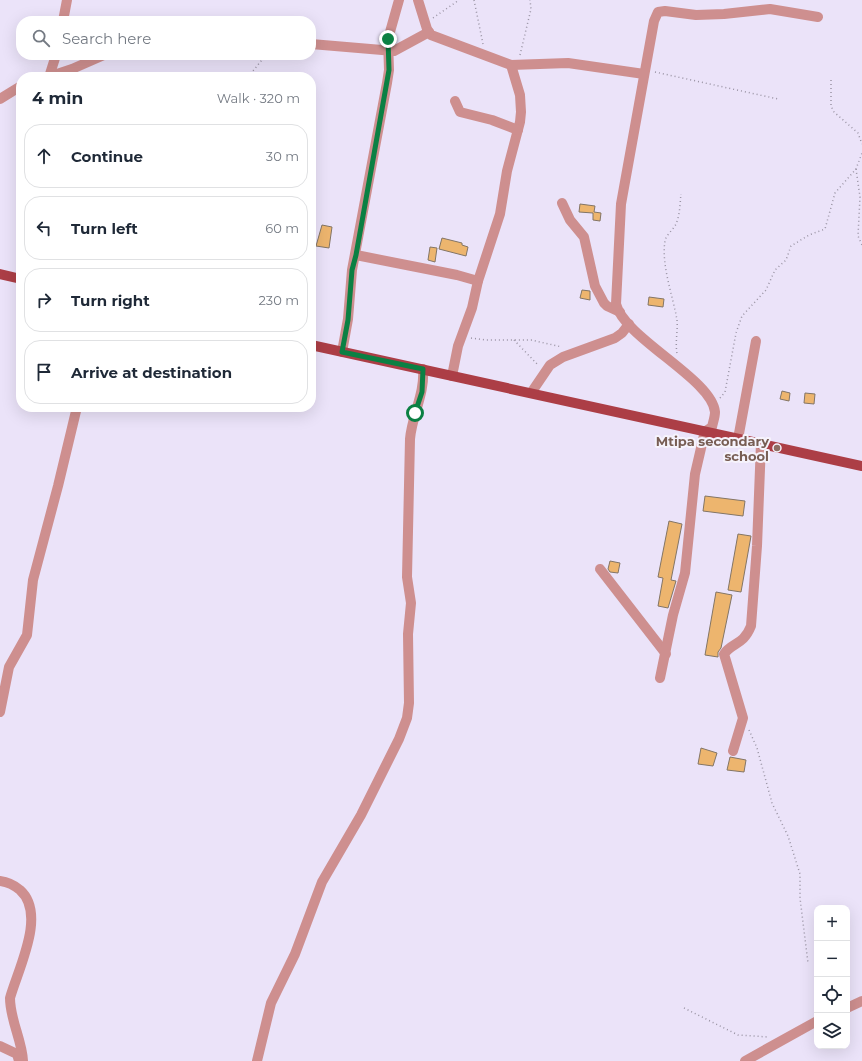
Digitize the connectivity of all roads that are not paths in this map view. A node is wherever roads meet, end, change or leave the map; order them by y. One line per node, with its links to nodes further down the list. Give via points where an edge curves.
1 (67, 0): 4 (street)
2 (399, 0): 8 (street, via 390,31)
3 (418, 0): 6 (street)
4 (64, 16)
5 (818, 18): 14 (street, via 770,9 696,15 661,11 656,14 654,21)
6 (429, 32): 8 (street, via 401,48); 11 (street, via 434,37)
7 (316, 44): 8 (street, via 368,47)
8 (389, 51): 20 (street, via 387,83)
9 (54, 60): 12 (street)
10 (93, 60): 13 (street)
11 (513, 65): 14 (street, via 568,62); 18 (street, via 520,95)
12 (51, 72)
13 (63, 72)
14 (645, 72): 24 (street, via 621,211 616,294 617,308)
15 (16, 89): 16 (street)
16 (0, 99)
17 (455, 101): 18 (street, via 460,112)
18 (518, 130): 23 (street, via 507,171 500,214)
19 (562, 203): 24 (street, via 573,225 584,237 595,286 604,303)
20 (356, 255): 23 (street); 28 (street)
21 (0, 274): 22 (main road)
22 (16, 278)
23 (478, 281): 30 (street)
24 (620, 312): 25 (street)
25 (629, 324): 31 (street, via 615,338 564,357 550,365); 33 (street, via 704,391 715,411 712,427)
26 (756, 341): 34 (street)
27 (316, 346): 28 (main road)
28 (342, 352): 29 (main road)
29 (423, 369): 30 (main road); 49 (street, via 422,392 411,426 410,439 407,577 411,603 407,718 400,740 322,882 295,954 271,1002)
30 (452, 376): 31 (main road)
31 (531, 393): 33 (main road)
32 (76, 412): 40 (street, via 32,580 28,635 8,667)
33 (705, 431): 34 (main road); 38 (street, via 695,474 685,573)
34 (738, 438): 35 (main road)
35 (761, 443): 36 (main road); 41 (street, via 751,626 742,641 724,654 742,716 741,728)
36 (862, 466)
37 (600, 569): 38 (street)
38 (666, 654): 39 (street)
39 (660, 678)
40 (0, 712)
41 (733, 751)
42 (0, 881): 48 (street, via 14,885 24,893 31,908 32,920 28,942 10,998)
43 (862, 1001): 44 (street)
44 (850, 1007)
45 (814, 1023): 50 (street)
46 (0, 1046): 47 (street, via 17,1054)
47 (19, 1061)
48 (23, 1061)
49 (257, 1061)
50 (745, 1061)

